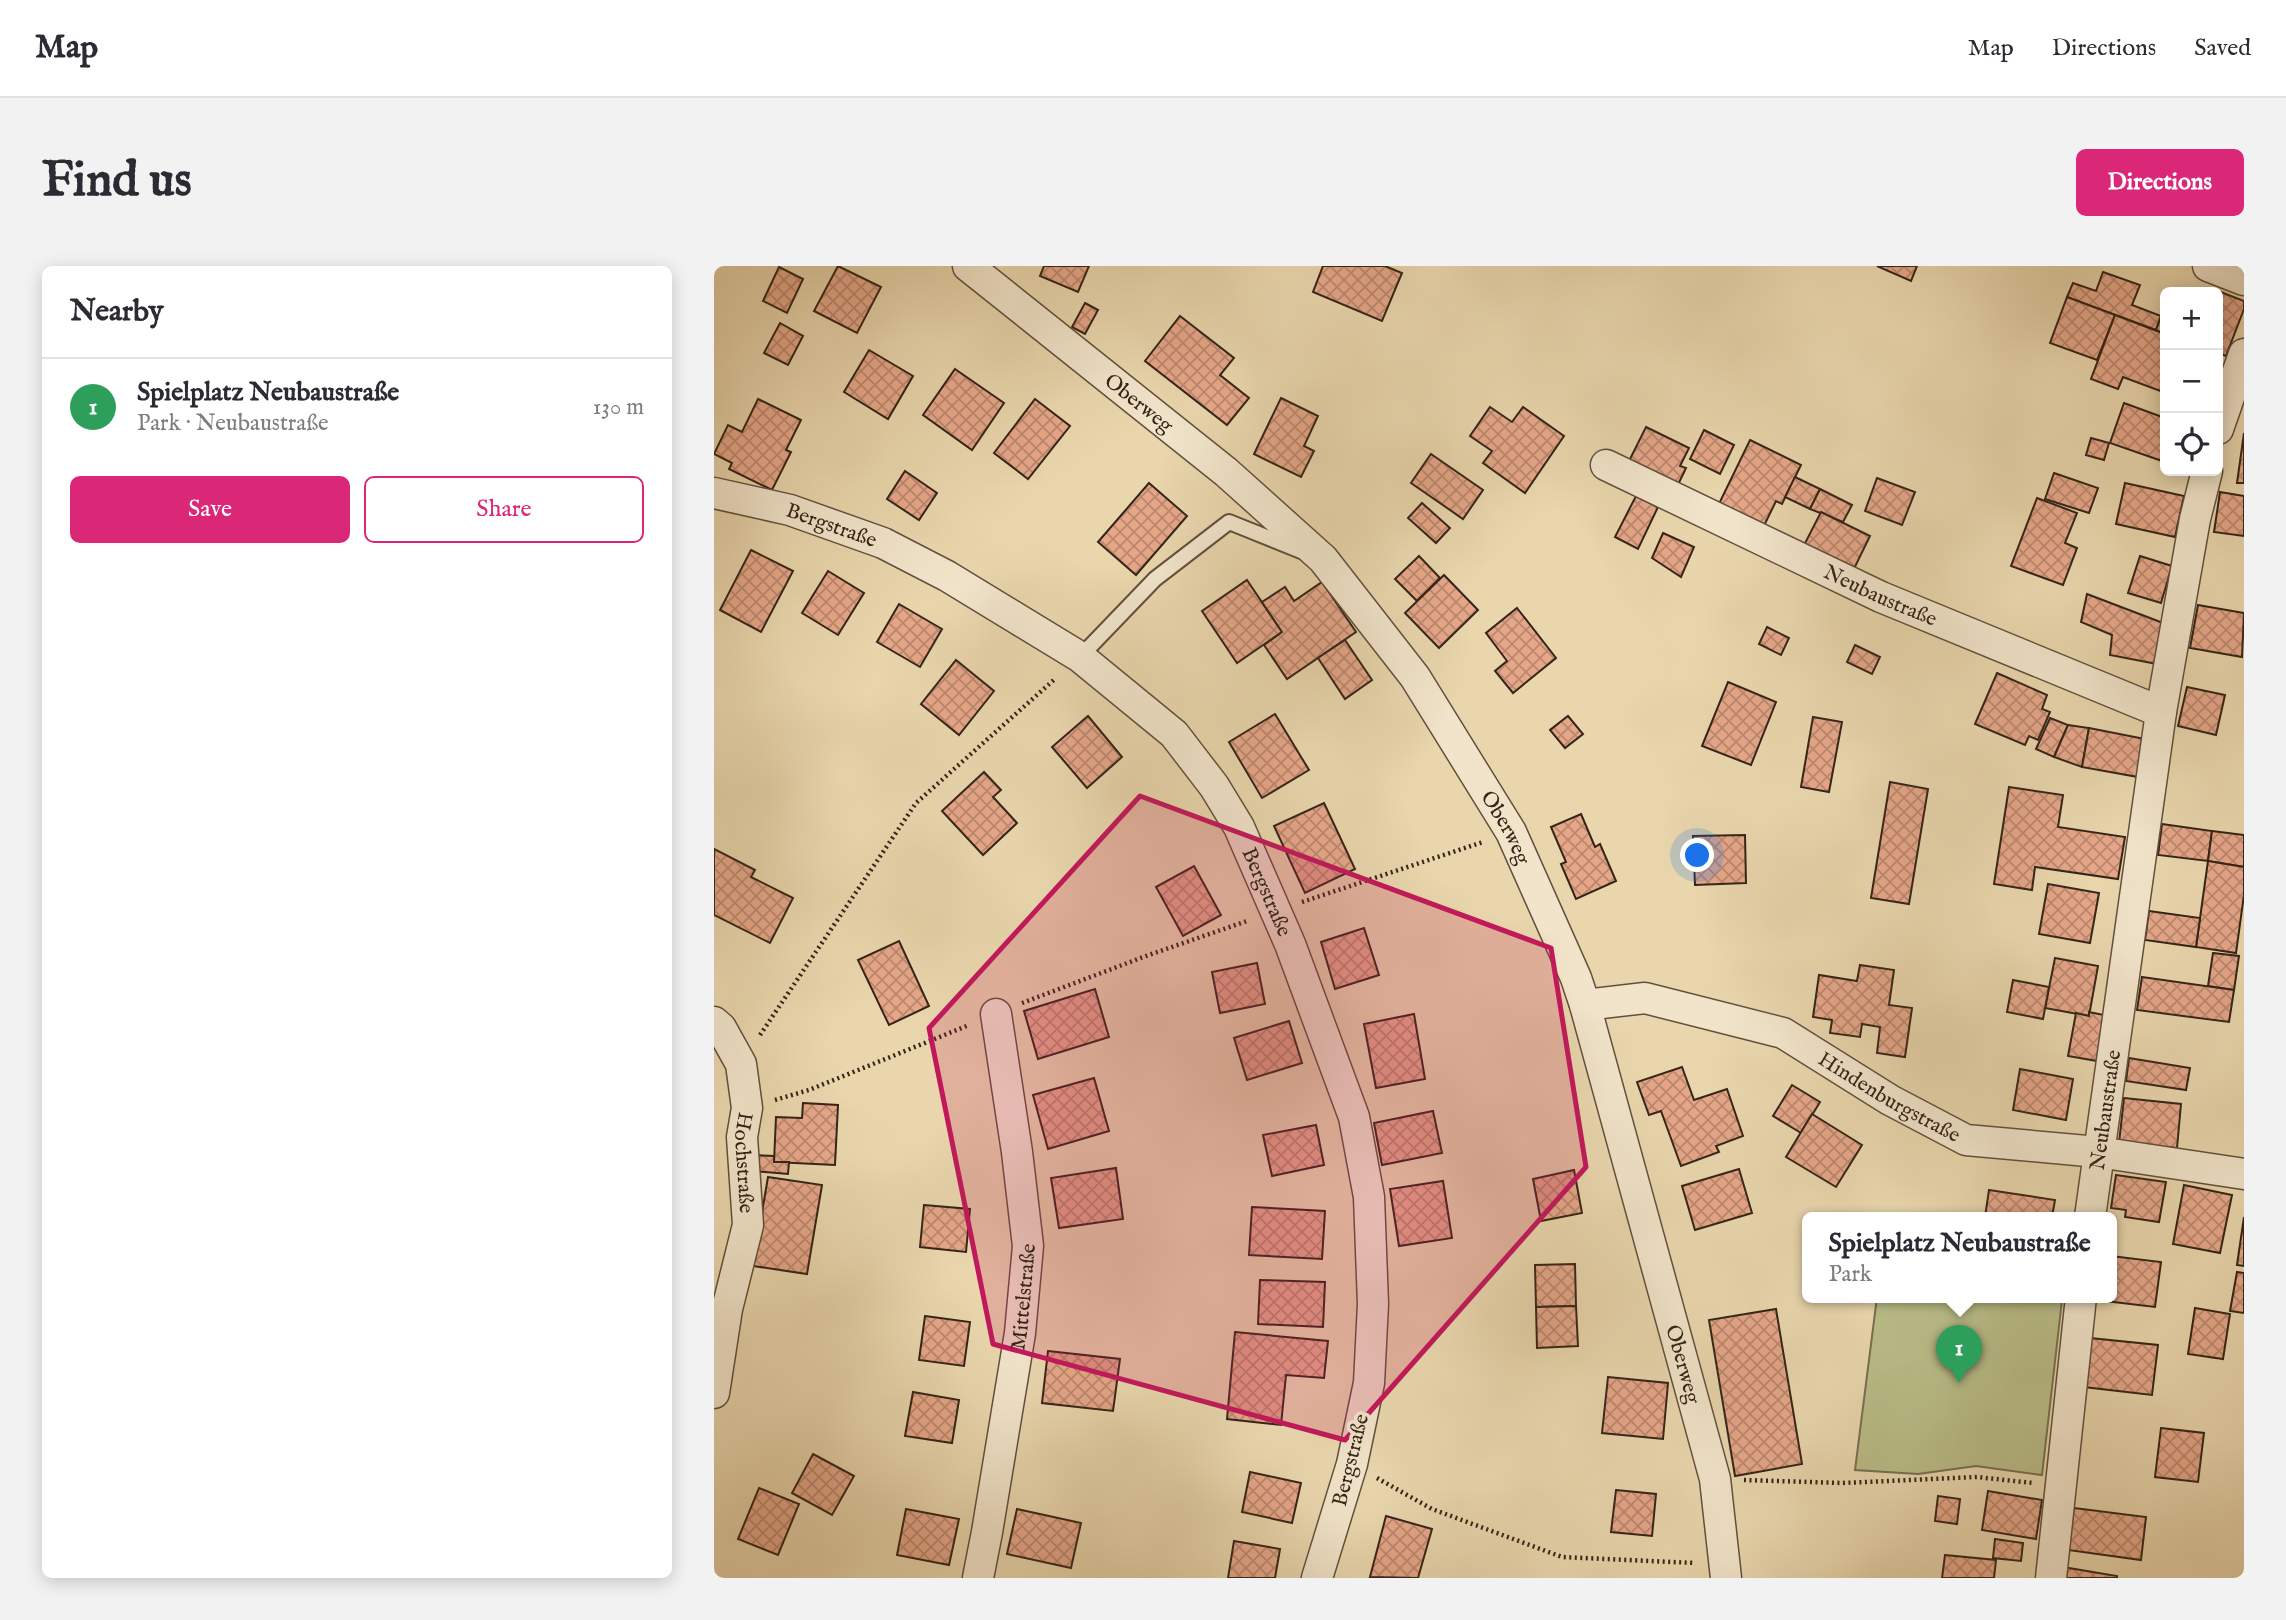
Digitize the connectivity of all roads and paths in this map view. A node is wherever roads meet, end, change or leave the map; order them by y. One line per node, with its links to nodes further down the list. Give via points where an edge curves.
1 (968, 266): 9 (street, Oberweg, via 1215,463)
2 (2208, 266): 3 (street)
3 (2244, 280)
4 (2244, 354): 5 (street)
5 (2223, 415)
6 (1606, 465): 11 (street, Neubaustraße, via 1881,597)
7 (2206, 476): 11 (street, Neubaustraße)
8 (714, 493): 10 (street, Bergstraße, via 790,510 883,543)
9 (1323, 559): 10 (lane, via 1229,522 1154,579); 12 (street, Oberweg, via 1415,677)
10 (1080, 657): 13 (street, Bergstraße, via 1174,734 1238,827); 17 (path, via 916,803)
11 (2161, 712): 19 (street, Neubaustraße)
12 (1511, 832): 13 (path); 14 (street, Oberweg)
13 (1276, 911): 15 (path); 24 (street, Bergstraße, via 1354,1116 1369,1197 1373,1304 1369,1384)
14 (1585, 1006): 19 (street, Hindenburgstraße, via 1645,998 1783,1033 1890,1100 1966,1140); 25 (street, Oberweg)
15 (996, 1014): 18 (path, via 809,1090); 28 (street, Mittelstraße, via 1028,1246 1020,1333)
16 (714, 1021): 17 (street, Hochstraße)
17 (741, 1064): 18 (street, Hochstraße)
18 (747, 1108): 23 (street, Hochstraße, via 742,1137 748,1225 727,1309)
19 (2098, 1152): 20 (street, Hindenburgstraße); 21 (street, Neubaustraße)
20 (2244, 1174)
21 (2091, 1212)
22 (2080, 1303): 26 (street)
23 (714, 1393)
24 (1352, 1464): 27 (path, via 1432,1509 1562,1558); 29 (street, Bergstraße)
25 (1716, 1479): 26 (path, via 1842,1483 1977,1477); 27 (street, Oberweg)
26 (2059, 1486): 30 (street)
27 (1726, 1571)
28 (978, 1578)
29 (1317, 1578)
30 (2050, 1578)

